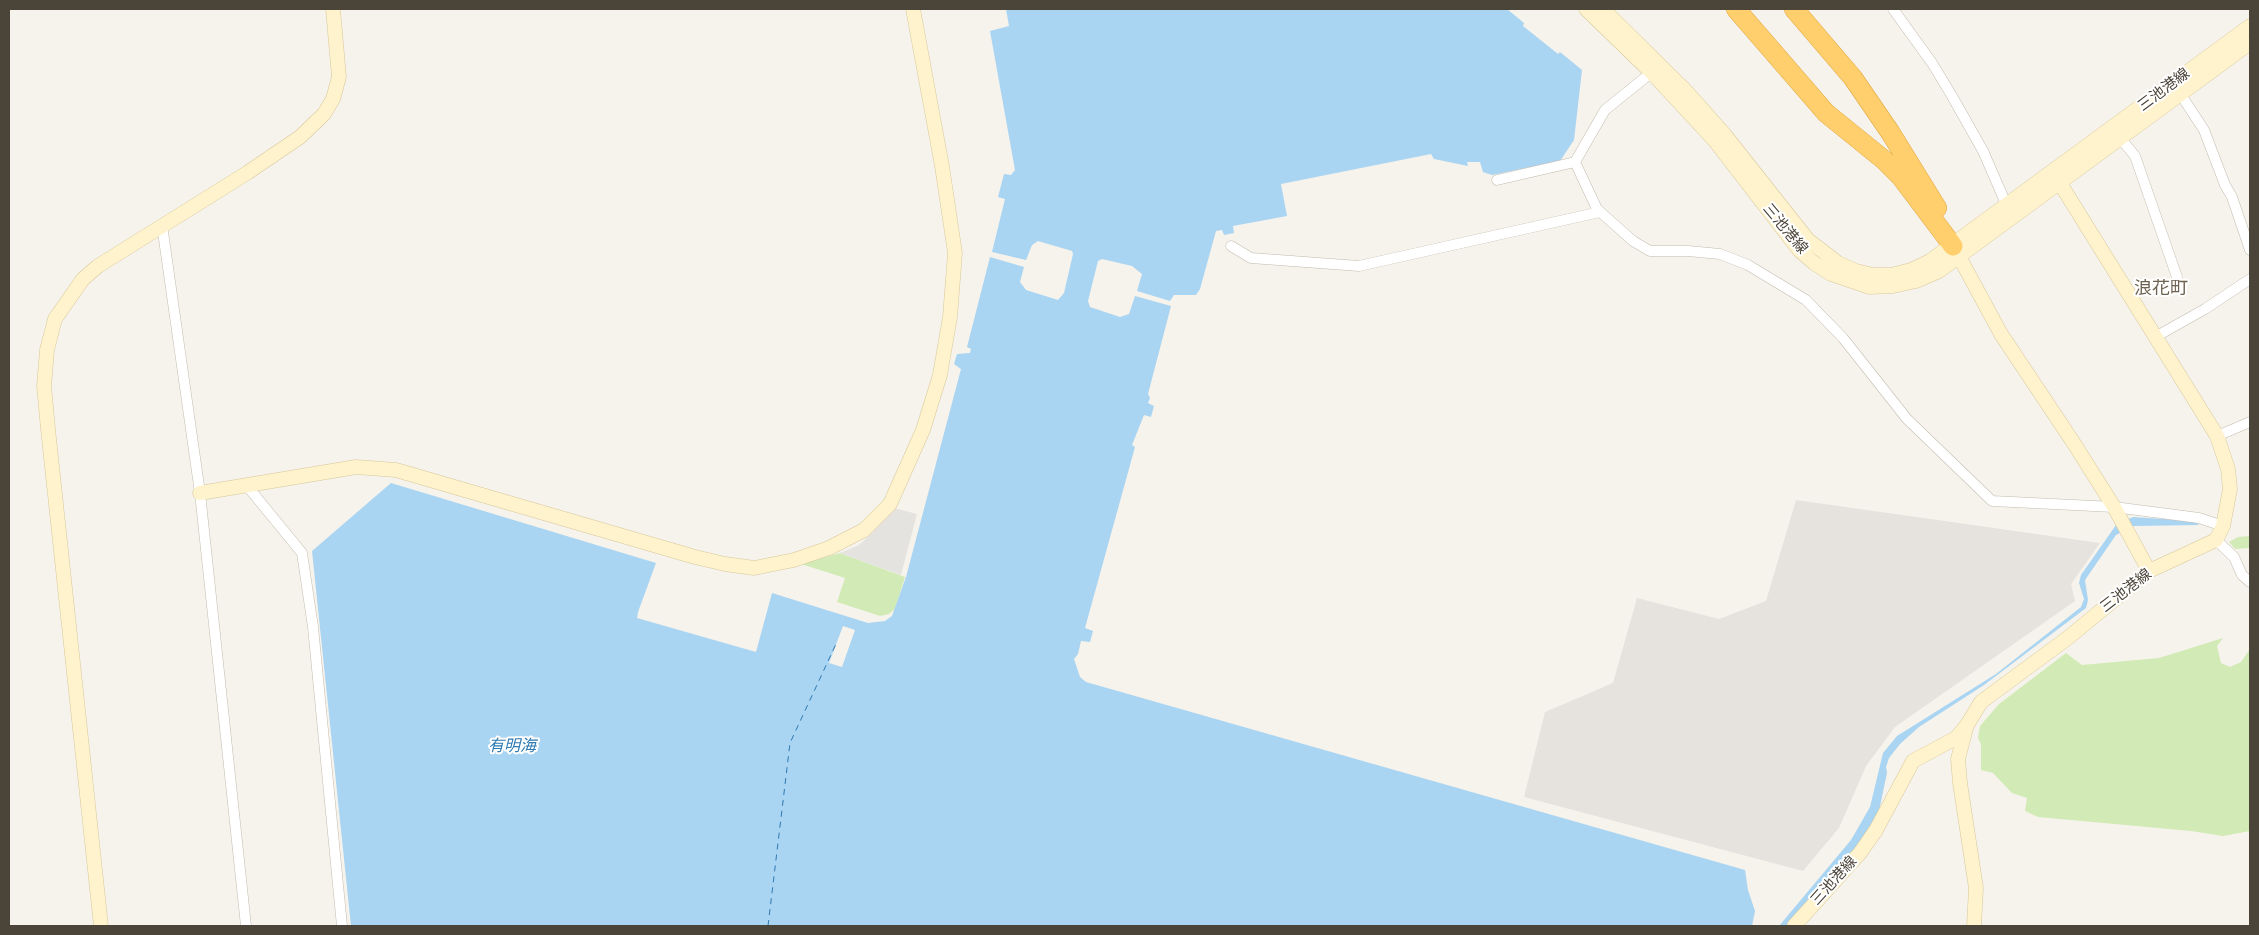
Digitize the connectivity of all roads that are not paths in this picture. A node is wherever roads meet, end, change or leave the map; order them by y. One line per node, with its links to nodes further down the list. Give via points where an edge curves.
1 (333, 9): 18 (street, via 339,77 334,99 324,114 300,137 247,173)
2 (913, 9): 27 (street, via 955,253 950,317 940,375 923,430 890,504 864,530 829,548 794,560 754,568 695,557 396,470 356,467)
3 (1586, 9): 10 (street, 三池港線)
4 (1603, 9): 10 (street, 三池港線)
5 (1736, 9): 21 (highway, via 1826,114 1884,160 1900,177)
6 (1794, 9): 21 (highway, via 1853,78 1890,132 1942,214)
7 (1894, 9): 16 (street, via 1952,96 1983,151)
8 (2250, 26): 14 (street, 三池港線)
9 (2250, 43): 11 (street, 三池港線)
10 (1657, 68): 13 (street, via 1605,110); 21 (street, 三池港線, via 1725,135 1808,240 1838,263 1864,273 1892,275)
11 (2181, 95): 12 (street, 三池港線); 20 (street, via 2204,130)
12 (2121, 139): 14 (street, 三池港線); 22 (street, via 2135,156)
13 (1575, 162): 15 (street); 17 (street)
14 (2057, 177): 16 (street, 三池港線); 21 (street, 三池港線); 24 (street)
15 (1497, 180)
16 (2007, 206): 21 (street, 三池港線)
17 (1600, 212): 19 (street, via 1359,266 1251,258); 29 (street, via 1633,241 1650,251 1720,254 1748,265 1806,300 1843,338 1907,419 1992,501)
18 (162, 224): 28 (street); 35 (street, via 83,279 55,319 46,350 44,386 48,428)
19 (1231, 246)
20 (2250, 250)
21 (1956, 252): 29 (street, via 2001,334)
22 (2177, 277)
23 (2250, 279): 24 (street, via 2206,309)
24 (2157, 336): 26 (street)
25 (2250, 422): 26 (street)
26 (2217, 436): 30 (street, via 2228,469 2230,489)
27 (248, 487): 28 (street); 37 (street, via 302,553 313,628)
28 (200, 494): 36 (street)
29 (2114, 507): 30 (street, via 2199,518); 32 (street)
30 (2224, 526): 31 (street)
31 (2216, 540): 32 (street, 三池港線); 33 (street, via 2234,557 2242,575)
32 (2149, 571): 34 (street, 三池港線, via 2069,637 1981,702)
33 (2250, 582)
34 (1967, 725): 38 (street, 三池港線, via 1956,738 1913,761 1860,853); 39 (street, via 1958,759 1976,888)
35 (101, 926)
36 (246, 926)
37 (342, 926)
38 (1794, 926)
39 (1974, 926)

